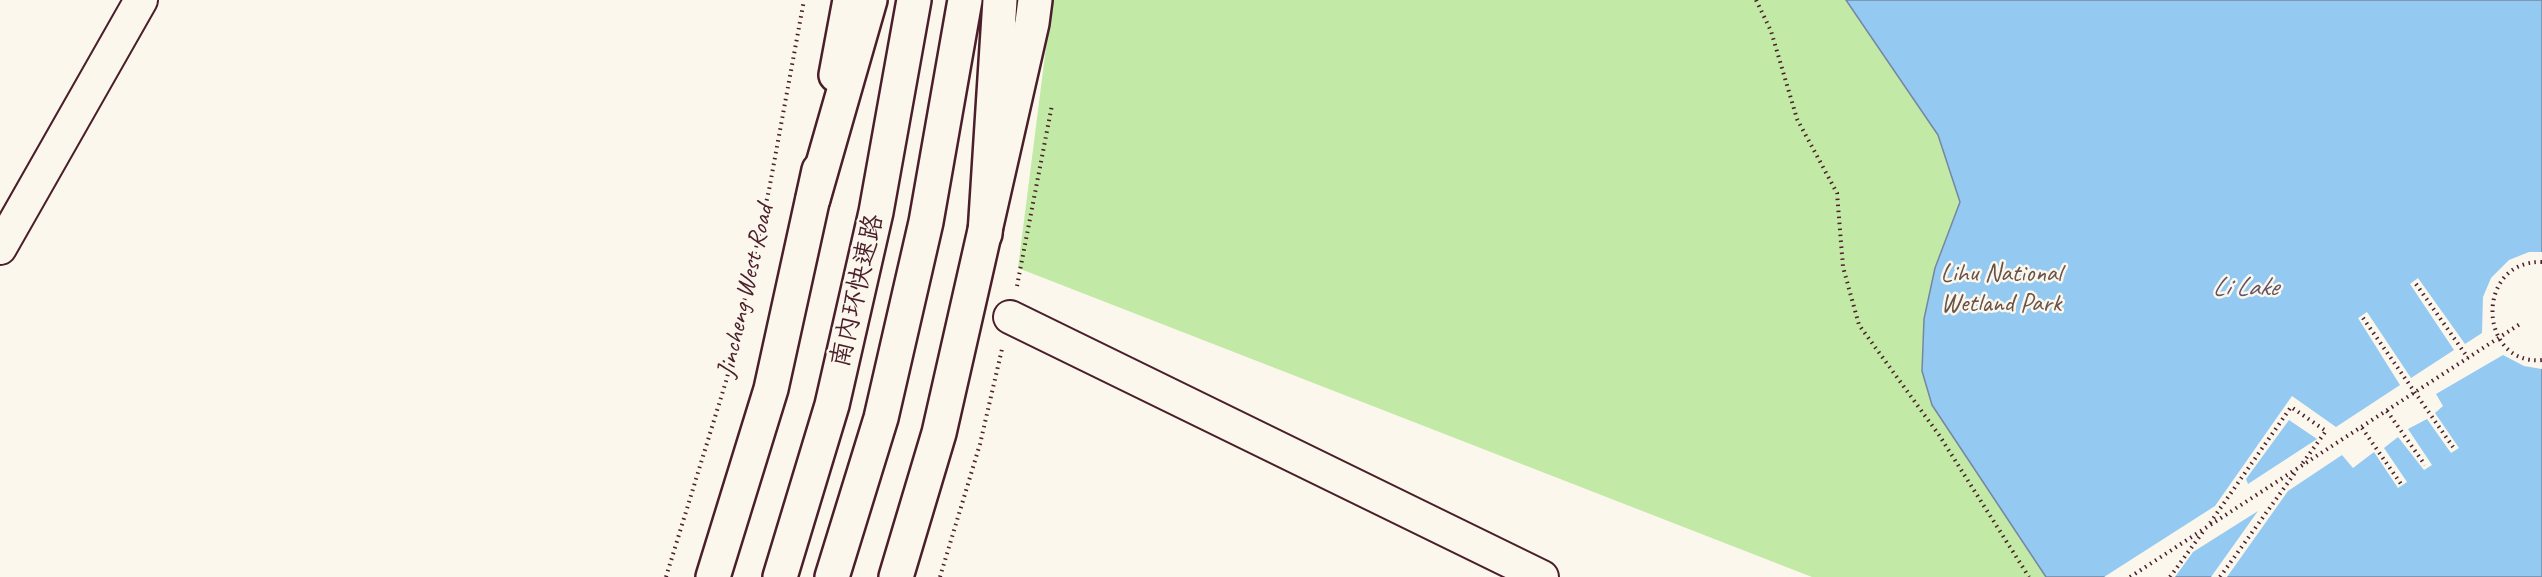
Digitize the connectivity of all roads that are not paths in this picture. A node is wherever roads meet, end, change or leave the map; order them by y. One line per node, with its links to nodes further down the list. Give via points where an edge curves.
1 (141, 0): 10 (street)
2 (850, 0): 8 (main road, Jincheng West Road)
3 (870, 0): 8 (main road)
4 (914, 0): 13 (main road, 南内环快速路, via 876,212 832,405)
5 (965, 0): 14 (main road, 南内环快速路, via 926,222 881,418)
6 (1000, 0): 9 (main road)
7 (1035, 0): 9 (main road)
8 (813, 199): 12 (main road, Jincheng West Road, via 771,389)
9 (985, 234): 15 (main road, via 939,434)
10 (0, 248)
11 (1010, 317): 16 (street)
12 (713, 577)
13 (780, 577)
14 (832, 577)
15 (896, 577)
16 (1542, 577)

